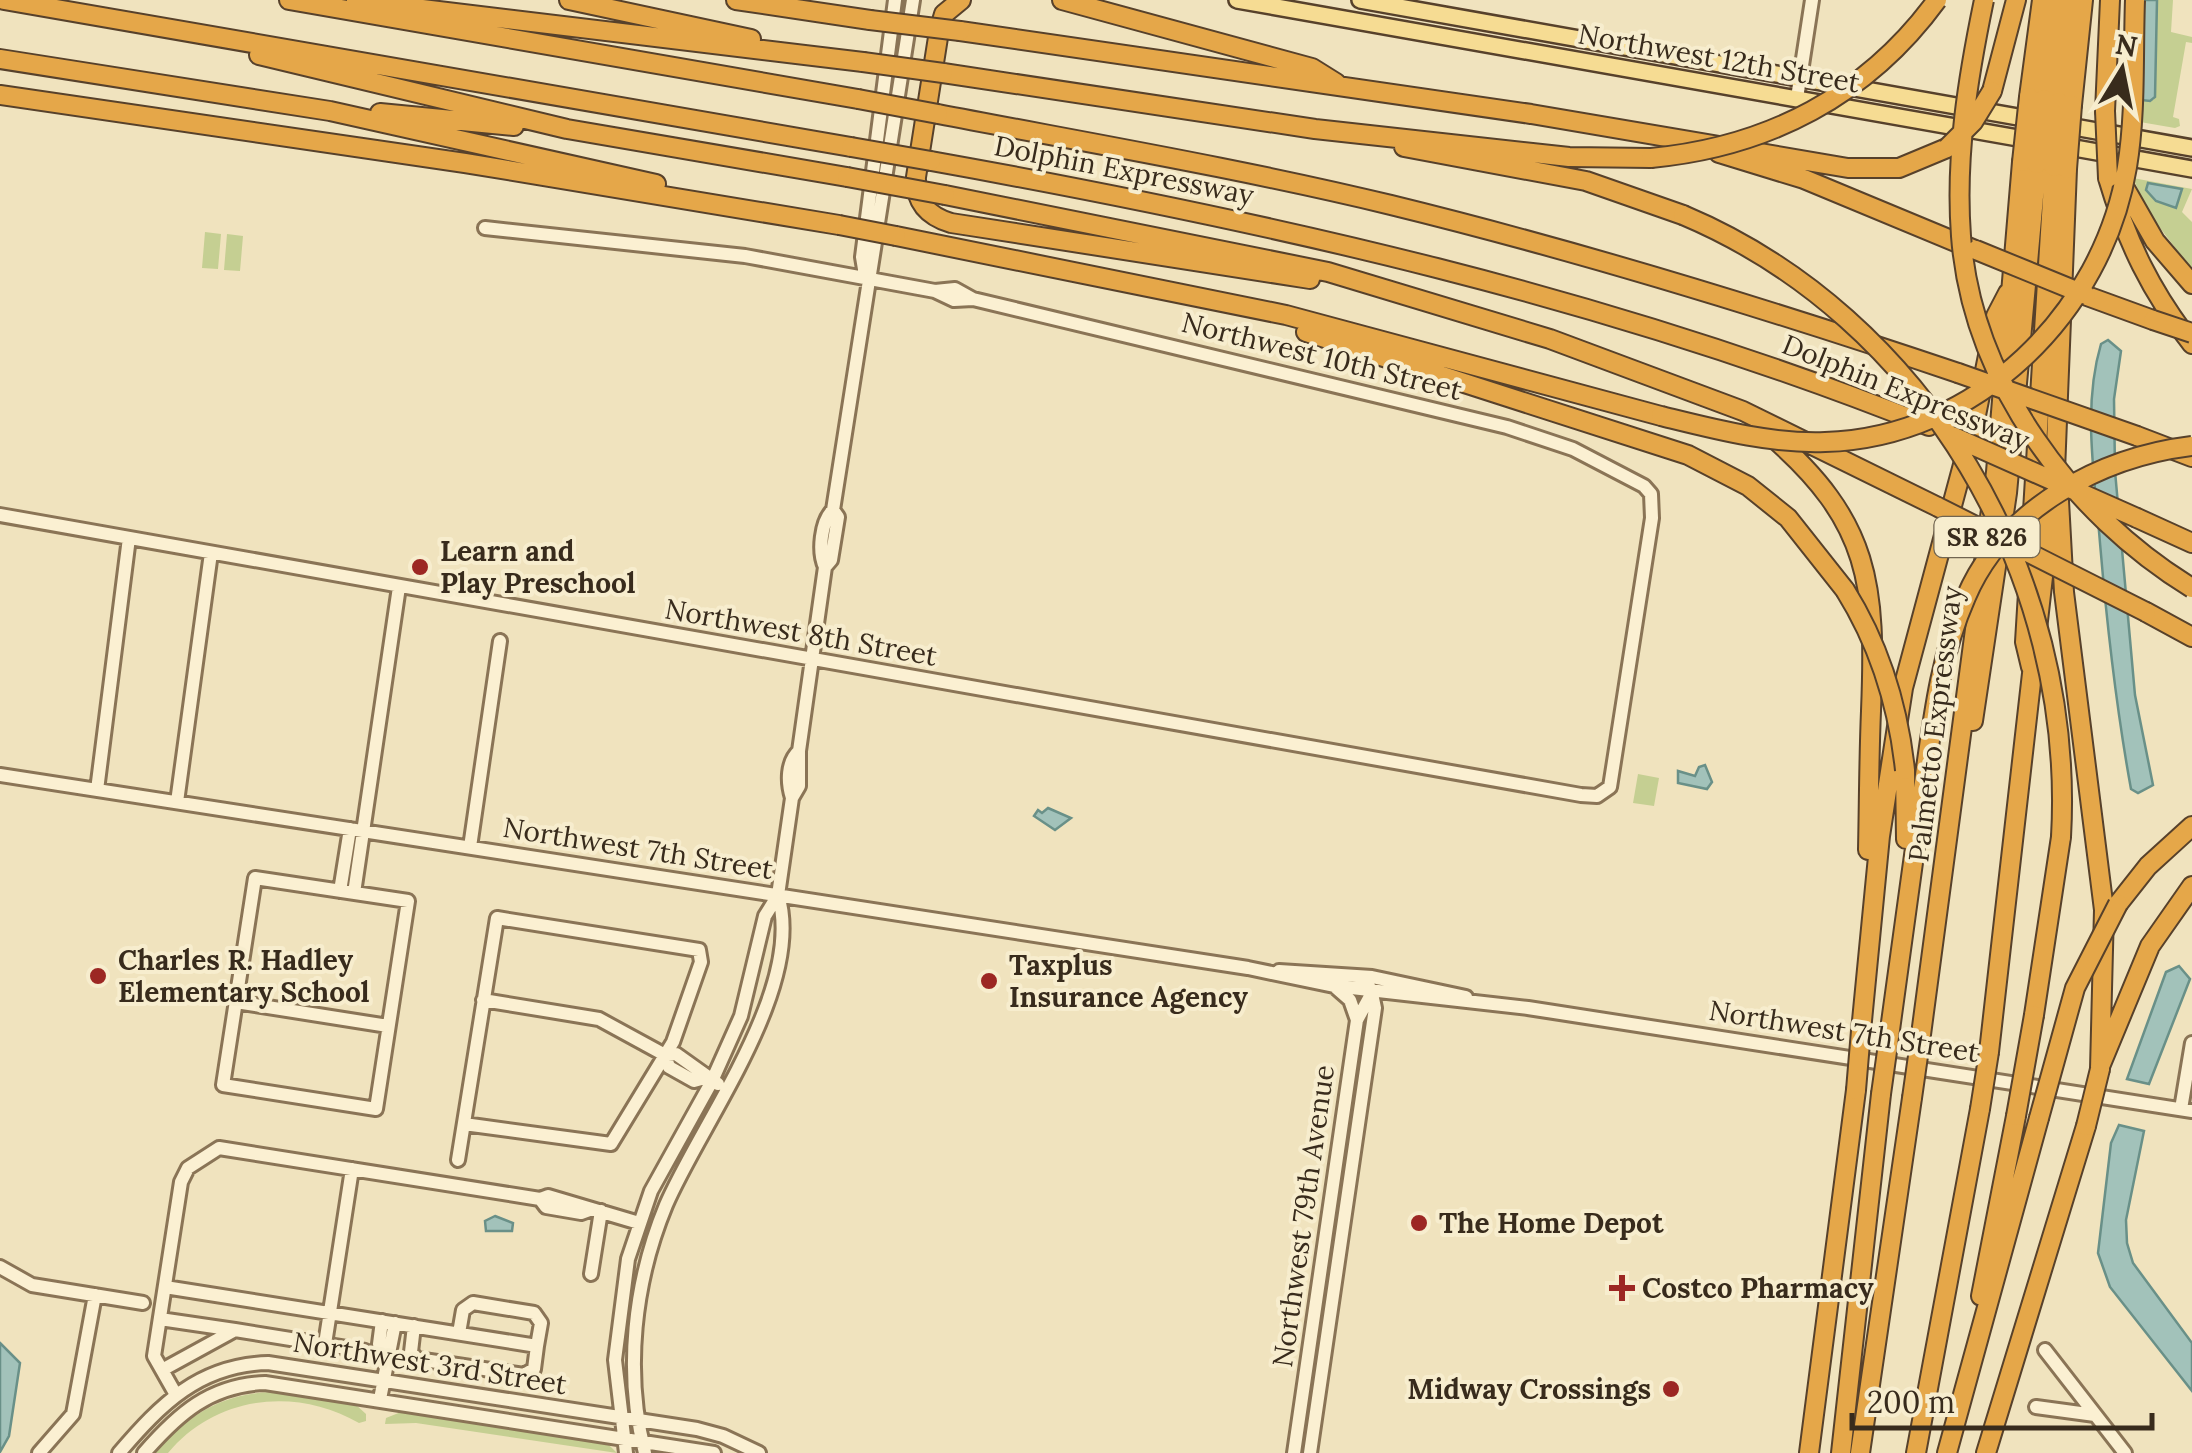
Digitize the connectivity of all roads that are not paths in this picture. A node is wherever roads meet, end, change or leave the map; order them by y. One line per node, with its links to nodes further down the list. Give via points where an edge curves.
1 (4, 0): 24 (highway, Dolphin Expressway)
2 (289, 0): 52 (highway, Dolphin Expressway, bridge, via 938,114 1473,226 1796,318)
3 (351, 0): 25 (highway)
4 (569, 0): 25 (highway)
5 (736, 0): 23 (highway)
6 (811, 0): 23 (highway)
7 (895, 0): 42 (street, via 862,257)
8 (913, 0): 42 (street)
9 (960, 0): 45 (highway, via 944,14 939,31 916,177 918,198 931,214 951,223)
10 (1062, 0): 28 (highway, via 1312,68)
11 (1237, 0): 30 (main road, Northwest 12th Street)
12 (1360, 0): 27 (main road, Northwest 12th Street)
13 (1812, 0): 27 (street)
14 (1937, 0): 34 (highway, bridge, via 1876,69 1812,114 1722,146 1652,158 1570,157)
15 (1984, 0): 59 (highway, bridge, via 1962,123 1961,236 1974,306 2006,388 2066,479 2126,542)
16 (2016, 0): 35 (highway, bridge, via 1992,91 1973,122 1948,148 1909,166 1868,170)
17 (2042, 0): 31 (highway, Palmetto Expressway / SR 826)
18 (2058, 0): 31 (highway)
19 (2070, 0): 31 (highway)
20 (2083, 0): 31 (highway, Palmetto Expressway / SR 826)
21 (2110, 0): 39 (highway, bridge, via 2105,111)
22 (2134, 0): 46 (highway, bridge, via 2130,130 2119,200 2080,290 2014,369 1924,420 1857,438 1783,440 1660,416)
23 (870, 20): 28 (highway, bridge)
24 (172, 30): 33 (highway, via 322,73); 56 (highway, Dolphin Expressway, bridge, via 1225,217 1498,283 1738,356 1947,434)
25 (819, 56): 34 (highway, bridge)
26 (0, 59): 32 (highway)
27 (1800, 78): 30 (street); 36 (main road, Northwest 12th Street)
28 (1341, 86): 35 (highway)
29 (0, 95): 40 (highway)
30 (1796, 98): 38 (main road, Northwest 12th Street)
31 (2051, 101): 37 (highway, Palmetto Expressway / SR 826, bridge); 37 (highway, Palmetto Expressway / SR 826, bridge)
32 (330, 111): 33 (highway); 40 (highway, via 580,164)
33 (567, 129): 45 (highway, bridge, via 1224,248)
34 (1316, 129): 106 (highway, bridge, via 1586,181 1683,215 1768,260 1844,316 1924,397 1962,454 2011,551 2046,656 2060,742 2062,836)
35 (1668, 138): 47 (highway, bridge, via 1804,179)
36 (2192, 148)
37 (2045, 166): 43 (highway, Palmetto Expressway / SR 826); 53 (highway, Palmetto Expressway / SR 826); 63 (highway, via 2026,642); 66 (highway, via 1979,699)
38 (2192, 169)
39 (2113, 176): 44 (highway); 49 (highway, via 2135,258)
40 (729, 204): 46 (highway, bridge)
41 (485, 228): 42 (street, Northwest 10th Street, via 746,256)
42 (866, 277): 62 (street, via 833,510 838,517); 67 (street, Northwest 10th Street, via 955,290 1507,427 1588,456 1649,490 1652,518 1614,777)
43 (2014, 284): 66 (highway, Palmetto Expressway / SR 826); 77 (highway, via 1996,316 1976,420 1902,688)
44 (2192, 284)
45 (1369, 287): 50 (highway, via 1550,340)
46 (1211, 300): 87 (highway, bridge, via 1688,455 1748,486 1788,518 1845,590 1890,685 1905,770 1907,833)
47 (2154, 322): 48 (highway, bridge); 49 (highway, bridge)
48 (2192, 333)
49 (2192, 343)
50 (1742, 412): 60 (highway, bridge); 77 (highway, via 1828,494 1868,582 1874,631)
51 (2192, 446): 87 (highway, bridge, via 2152,452 2081,479 2021,522 1966,594 1926,768)
52 (2192, 457)
53 (2056, 471): 63 (highway, Palmetto Expressway / SR 826); 90 (highway, via 2064,592 2104,910)
54 (0, 515): 55 (street, Northwest 8th Street)
55 (129, 538): 57 (street, Northwest 8th Street); 65 (street)
56 (2192, 543)
57 (211, 553): 58 (street, Northwest 8th Street); 68 (street)
58 (399, 587): 62 (street, Northwest 8th Street); 70 (street)
59 (2192, 588)
60 (2192, 637)
61 (500, 640): 71 (street)
62 (812, 659): 67 (street, Northwest 8th Street); 74 (street, via 803,760)
63 (2034, 682): 140 (highway, Palmetto Expressway / SR 826, bridge, via 1980,1109)
64 (0, 775): 65 (street, Northwest 7th Street)
65 (96, 790): 68 (street, Northwest 7th Street)
66 (1956, 790): 139 (highway, Palmetto Expressway / SR 826, bridge)
67 (1594, 796)
68 (177, 802): 70 (street, Northwest 7th Street)
69 (2192, 826): 106 (highway, bridge, via 2118,904 2074,988)
70 (357, 830): 71 (street, Northwest 7th Street); 73 (street)
71 (470, 847): 74 (street, Northwest 7th Street)
72 (2192, 886): 76 (highway)
73 (347, 892): 83 (street, via 255,878); 86 (street, via 408,901)
74 (778, 895): 78 (street, Northwest 7th Street); 91 (street, via 766,916 747,998); 92 (street, via 784,919 777,960)
75 (2192, 897): 76 (highway)
76 (2167, 917): 90 (highway)
77 (1867, 956): 137 (highway, bridge)
78 (1268, 971): 80 (street, Northwest 7th Street, via 1315,983); 80 (street, Northwest 7th Street, via 1304,969)
79 (1356, 978): 80 (street, Northwest 7th Street); 81 (street); 84 (street, Northwest 7th Street)
80 (1335, 980): 81 (street, Northwest 7th Street); 85 (street)
81 (1373, 992): 84 (street, Northwest 7th Street); 85 (street, Northwest 79th Avenue); 120 (street, Northwest 79th Avenue)
82 (483, 1000): 89 (street, via 600,1019); 89 (street, via 497,918 700,950); 94 (street)
83 (236, 1002): 86 (street); 86 (street, via 223,1085 376,1109)
84 (1488, 1003): 93 (street, Northwest 7th Street)
85 (1358, 1020): 118 (street, Northwest 79th Avenue)
86 (388, 1026)
87 (1890, 1036): 138 (highway, bridge)
88 (2192, 1043): 93 (street)
89 (665, 1055): 91 (street, via 701,1068); 94 (street, via 606,1146)
90 (2101, 1067): 142 (highway, bridge)
91 (709, 1080): 92 (street); 98 (street)
92 (730, 1090): 124 (street, via 673,1190 648,1258 636,1330)
93 (2187, 1110)
94 (464, 1124): 95 (street)
95 (458, 1160)
96 (352, 1169): 97 (street, via 548,1196); 101 (street, via 214,1150 183,1176); 104 (street)
97 (596, 1210): 98 (street); 100 (street)
98 (639, 1223): 123 (street, via 616,1332)
99 (0, 1267): 102 (street, via 32,1285)
100 (591, 1274)
101 (165, 1287): 104 (street); 105 (street)
102 (96, 1296): 103 (street); 128 (street, via 73,1414)
103 (143, 1303)
104 (330, 1312): 107 (street); 111 (street)
105 (160, 1319): 109 (street); 115 (street, via 154,1360)
106 (1980, 1321): 141 (highway)
107 (388, 1322): 108 (street); 116 (street)
108 (414, 1326): 110 (street); 112 (street, via 413,1357 434,1362 524,1375 534,1369)
109 (234, 1330): 111 (street); 115 (street)
110 (460, 1333): 112 (street); 112 (street, via 469,1304 504,1308 538,1315)
111 (325, 1344): 114 (street)
112 (537, 1346)
113 (2046, 1350): 122 (street)
114 (365, 1351)
115 (162, 1370): 117 (street)
116 (382, 1380): 117 (street, Northwest 3rd Street, via 262,1364 210,1374); 119 (street); 123 (street, Northwest 3rd Street)
117 (175, 1394): 129 (street, Northwest 3rd Street)
118 (1302, 1398): 120 (street); 135 (street, Northwest 79th Avenue)
119 (380, 1399): 125 (street, Northwest 3rd Street); 130 (street, Northwest 3rd Street, via 268,1383 231,1387 178,1416)
120 (1318, 1403): 136 (street, Northwest 79th Avenue)
121 (2036, 1407): 122 (street)
122 (2095, 1415): 143 (street)
123 (619, 1417): 124 (street, Northwest 3rd Street); 125 (street)
124 (638, 1420): 126 (street); 134 (street, Northwest 3rd Street, via 715,1433)
125 (622, 1437): 126 (street, Northwest 3rd Street); 131 (street)
126 (644, 1446): 127 (street, Northwest 3rd Street)
127 (681, 1446): 132 (street); 133 (street, Northwest 3rd Street)
128 (39, 1453)
129 (119, 1453)
130 (144, 1453)
131 (626, 1453)
132 (663, 1453)
133 (714, 1453)
134 (758, 1453)
135 (1294, 1453)
136 (1310, 1453)
137 (1809, 1453)
138 (1841, 1453)
139 (1860, 1453)
140 (1916, 1453)
141 (1947, 1453)
142 (1986, 1453)
143 (2125, 1453)

